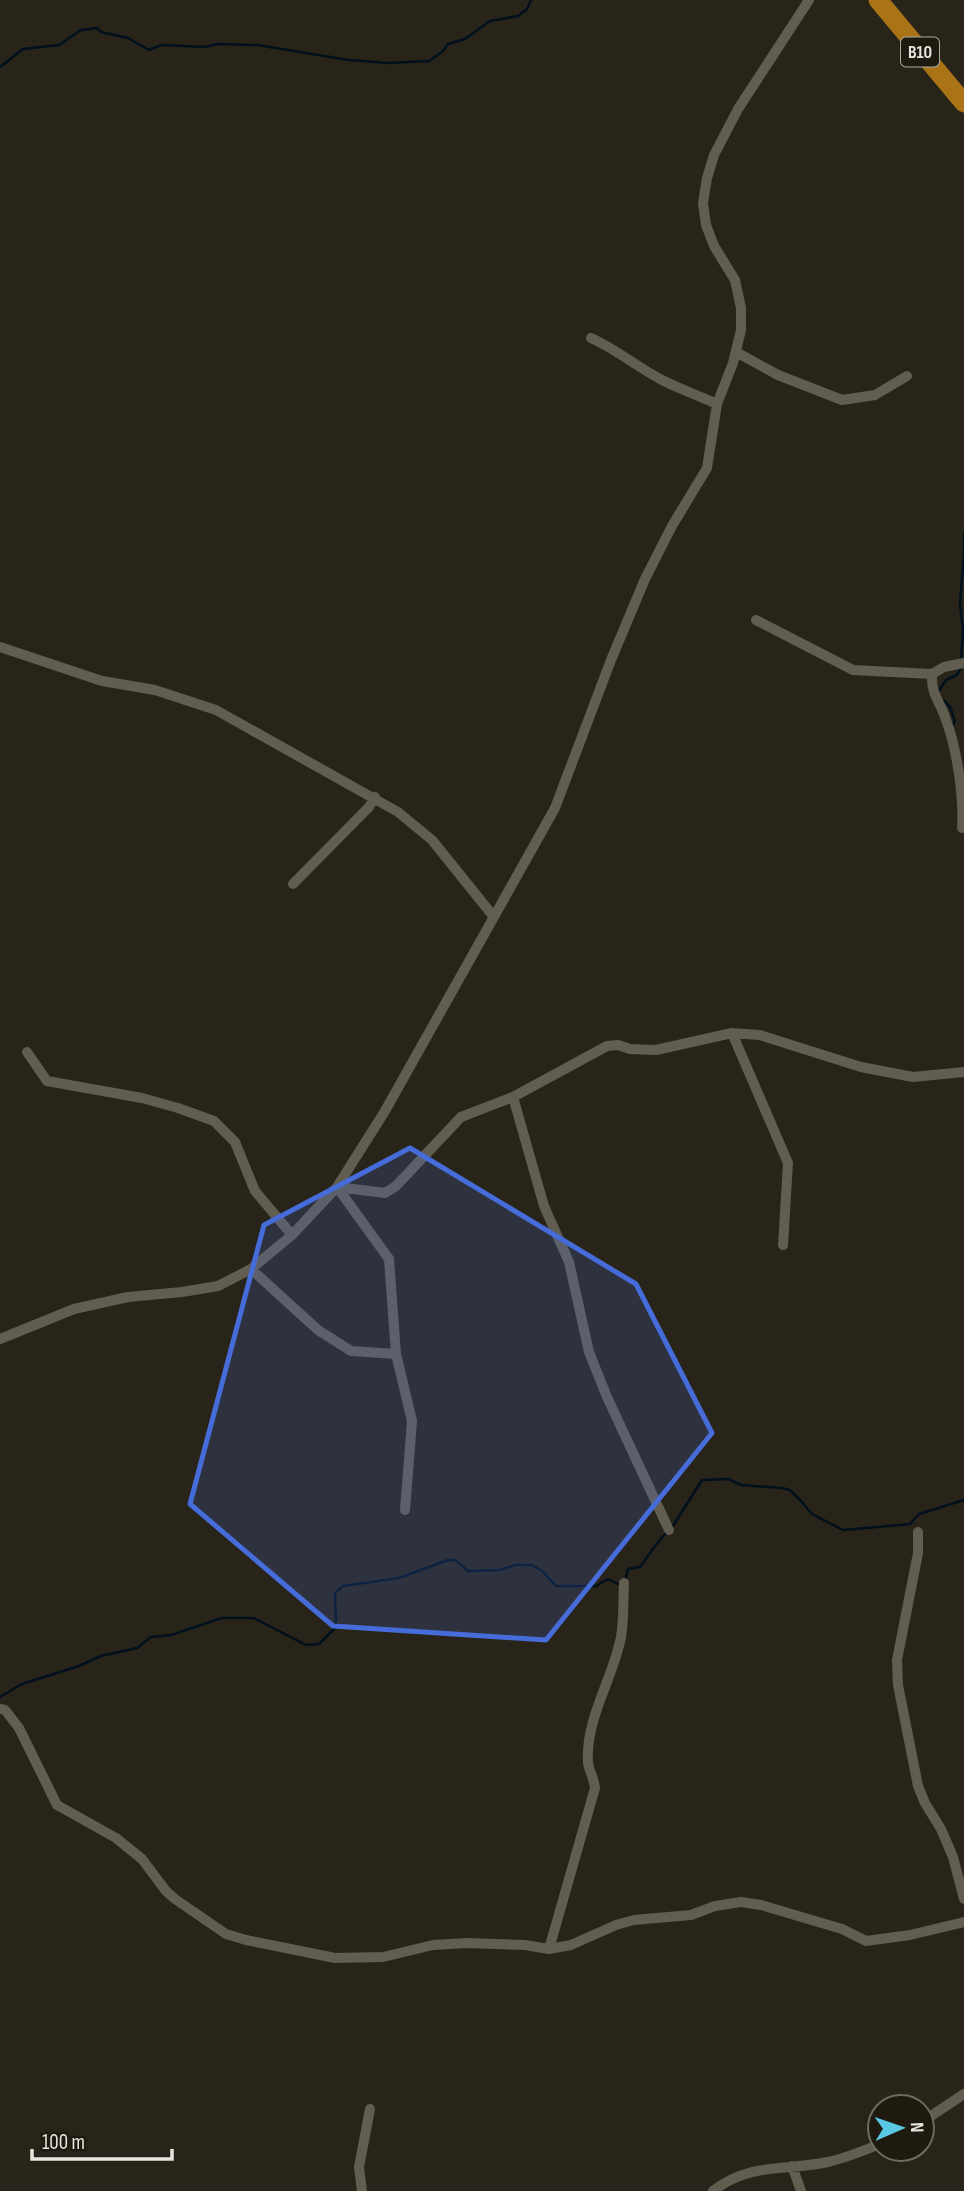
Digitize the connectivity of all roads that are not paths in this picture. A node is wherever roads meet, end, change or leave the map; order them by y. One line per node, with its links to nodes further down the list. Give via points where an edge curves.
1 (809, 0): 5 (street, via 738,108 707,178 705,225 735,280 741,308)
2 (877, 0): 3 (highway, B10)
3 (964, 103)
4 (591, 338): 7 (street, via 663,380)
5 (736, 352): 6 (street, via 778,375 842,400 874,395); 7 (street)
6 (907, 376)
7 (718, 404): 15 (street, via 707,468 645,579 555,808)
8 (756, 620): 11 (street, via 853,670)
9 (0, 647): 12 (street, via 102,681 155,690 216,709)
10 (964, 663): 11 (street)
11 (932, 674): 13 (street, via 931,689 954,750 964,806)
12 (375, 797): 14 (street); 15 (street, via 432,840)
13 (962, 828)
14 (293, 884)
15 (494, 917): 20 (street)
16 (732, 1033): 18 (street, via 760,1035 861,1067 913,1077); 19 (street, via 656,1050 607,1046); 22 (street, via 788,1163)
17 (27, 1052): 21 (street, via 47,1080 142,1098 214,1121 235,1142 255,1191)
18 (964, 1072)
19 (513, 1097): 20 (street, via 461,1117 385,1193); 27 (street, via 544,1206 569,1262 589,1352)
20 (337, 1187): 21 (street); 25 (street, via 389,1259)
21 (292, 1235): 23 (street)
22 (783, 1245)
23 (251, 1269): 24 (street, via 218,1286 74,1309); 25 (street, via 318,1330 351,1351)
24 (0, 1339)
25 (396, 1354): 26 (street, via 412,1421)
26 (405, 1510)
27 (669, 1530)
28 (918, 1532): 31 (street, via 897,1660 898,1685 919,1786 953,1857)
29 (624, 1583): 33 (street, via 621,1637 589,1736 588,1761 595,1788)
30 (0, 1709): 33 (street, via 19,1728 57,1805 116,1838 142,1859 166,1891 226,1934 335,1958 383,1957 433,1945 467,1943)
31 (964, 1899)
32 (964, 1922): 33 (street, via 866,1941 842,1929 741,1902 691,1915 634,1920)
33 (549, 1949)
34 (964, 2094): 36 (street)
35 (370, 2109): 39 (street, via 359,2167)
36 (936, 2113)
37 (866, 2149): 38 (street, via 826,2162)
38 (792, 2166): 40 (street, via 740,2174); 41 (street)
39 (362, 2191)
40 (713, 2191)
41 (801, 2191)

